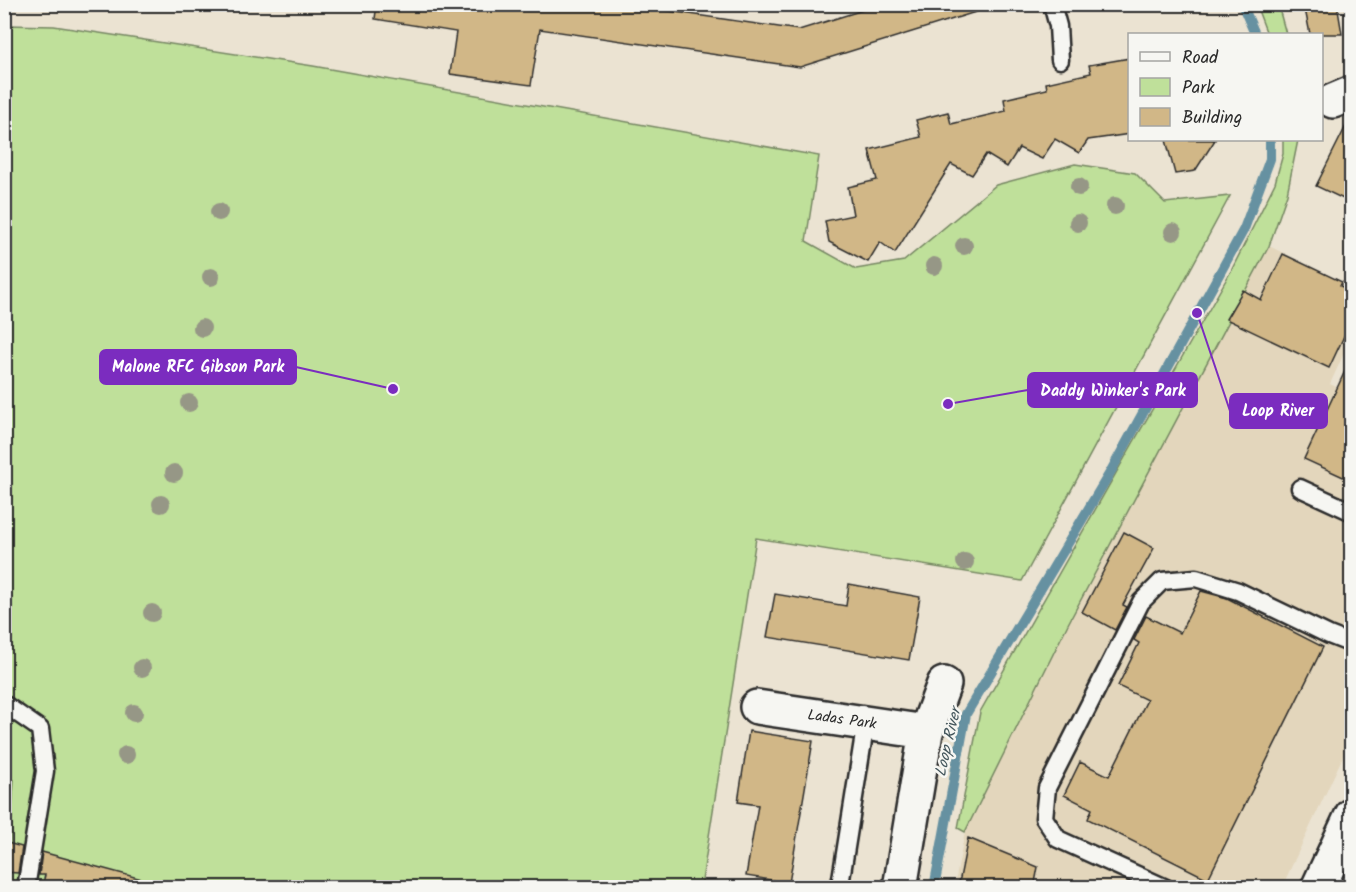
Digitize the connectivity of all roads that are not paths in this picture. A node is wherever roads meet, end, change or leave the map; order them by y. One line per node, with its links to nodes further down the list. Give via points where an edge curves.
1 (1052, 4): 2 (lane)
2 (1060, 60)
3 (1300, 488): 4 (lane)
4 (1352, 512)
5 (1352, 644): 15 (lane, via 1238,591 1196,578 1162,581 1141,602 1047,789 1044,818 1058,839)
6 (944, 684): 10 (street)
7 (4, 704): 13 (lane, via 40,729 45,771)
8 (757, 707): 9 (street, Ladas Park)
9 (866, 722): 10 (street, Ladas Park); 12 (lane)
10 (926, 732): 14 (street)
11 (1352, 815): 16 (street)
12 (840, 885)
13 (26, 888)
14 (900, 888)
15 (1166, 888)
16 (1318, 888)

